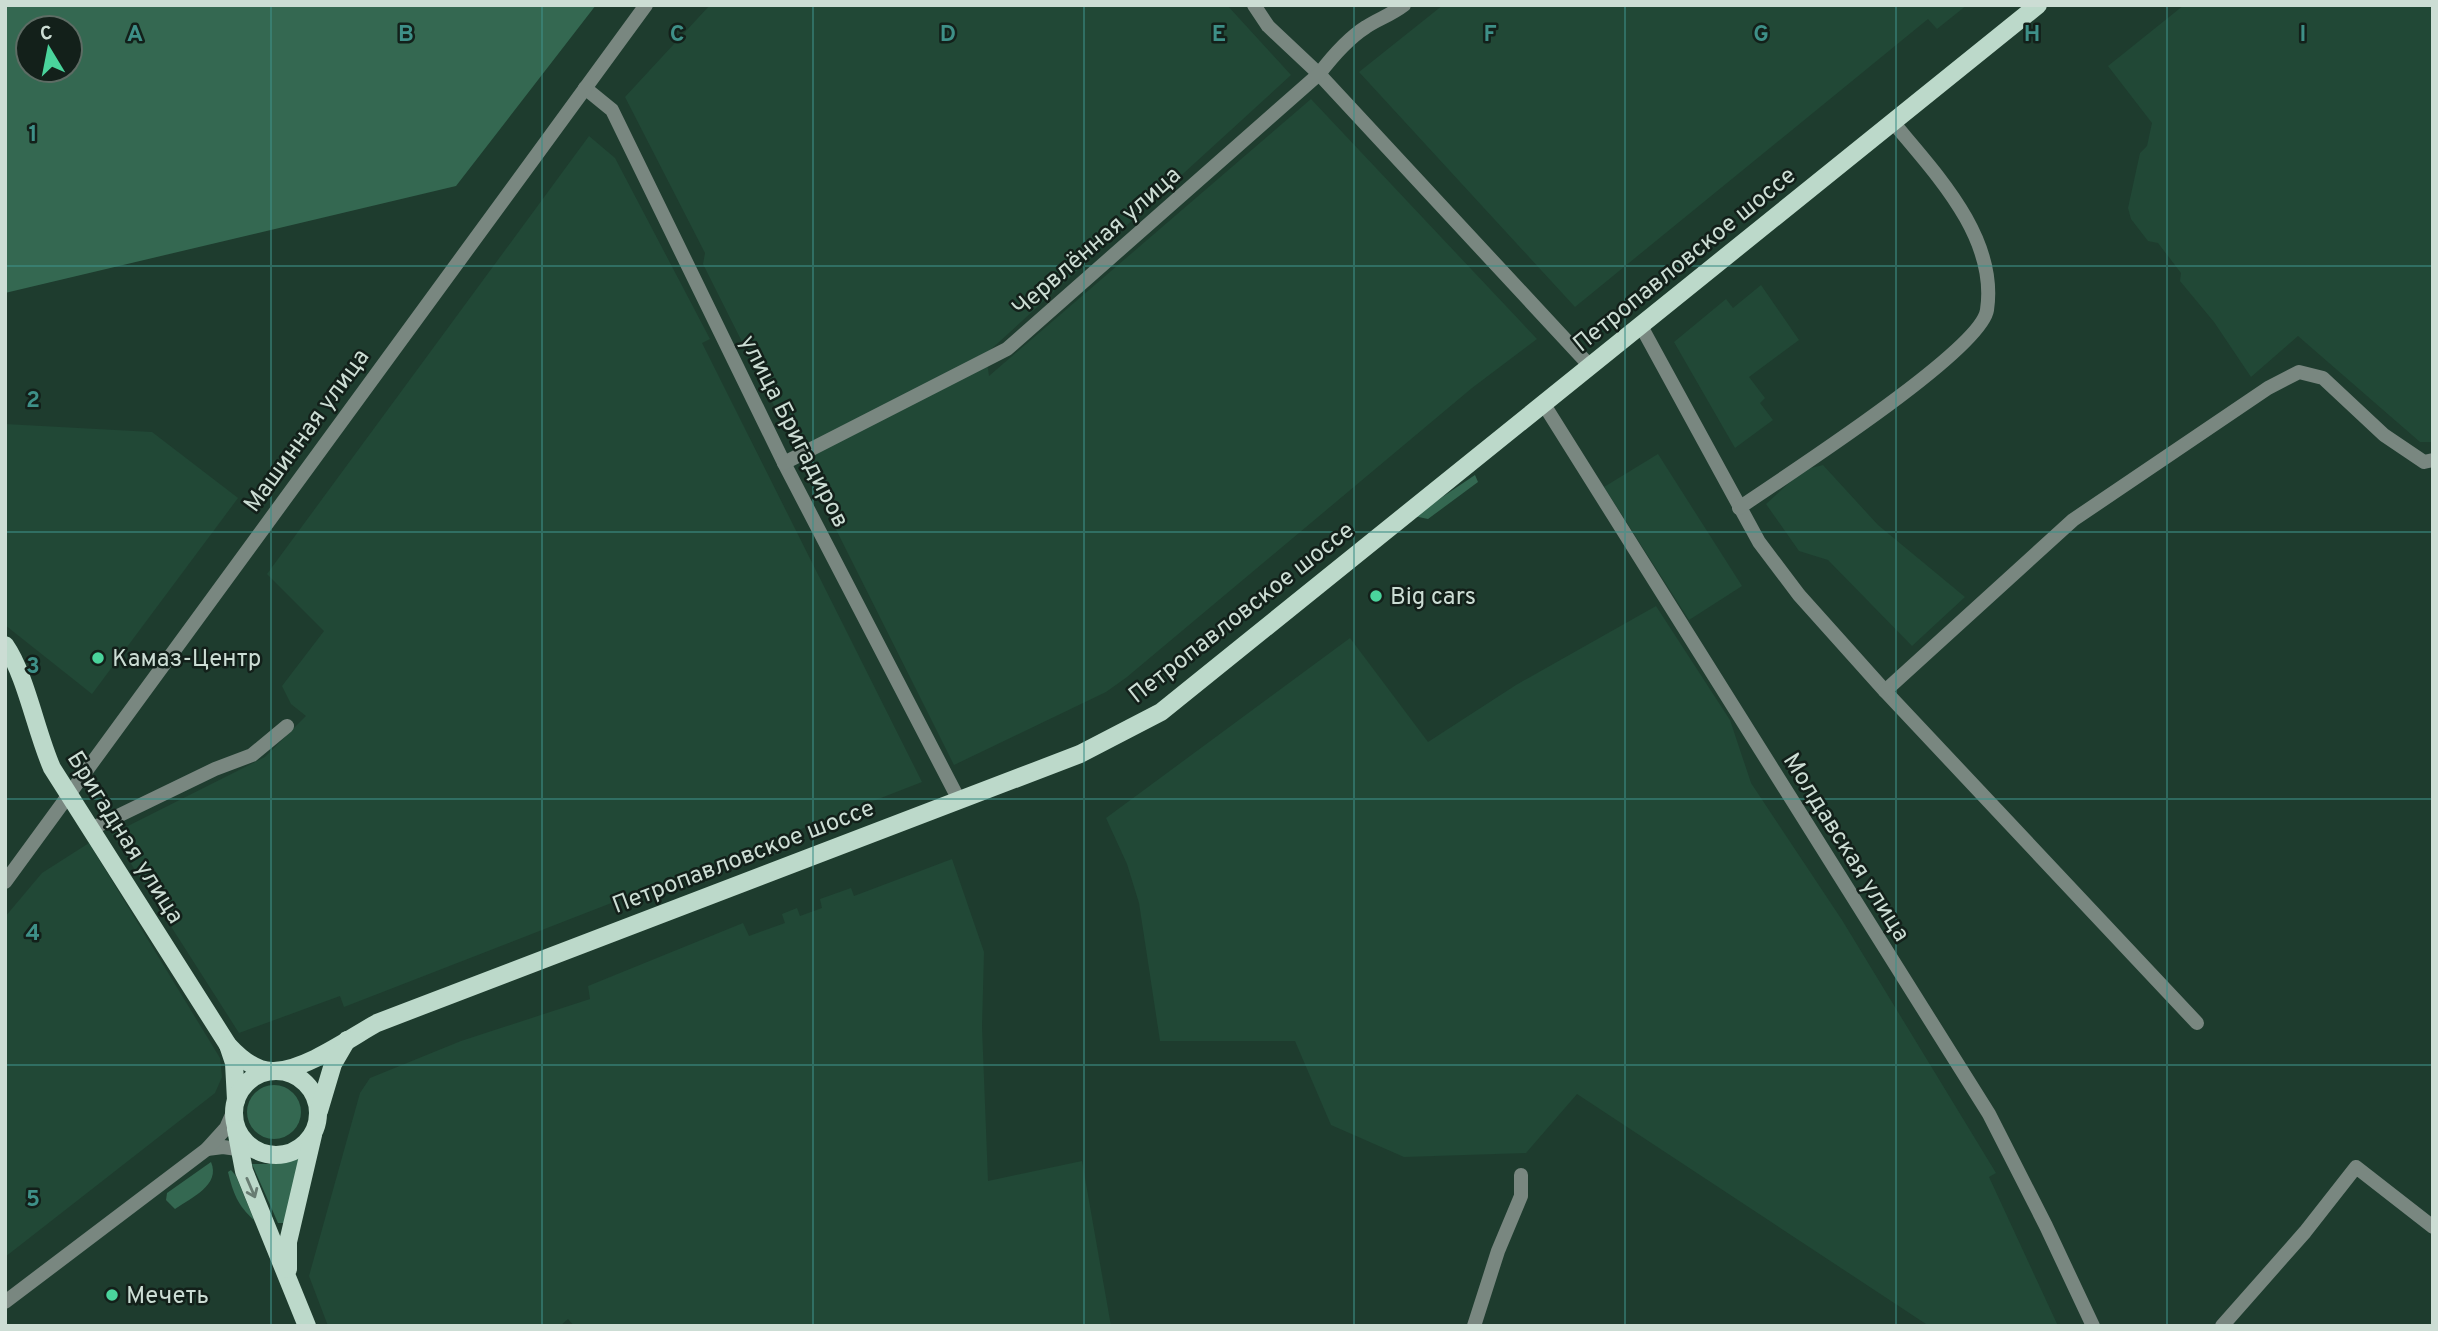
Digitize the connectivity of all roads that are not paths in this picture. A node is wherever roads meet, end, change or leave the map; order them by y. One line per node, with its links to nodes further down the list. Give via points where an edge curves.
1 (646, 5): 6 (street, Машинная улица)
2 (1254, 5): 5 (street, via 1268,26)
3 (1404, 5): 5 (street, Червлённая улица, via 1367,26 1333,55)
4 (2038, 5): 7 (main road, Петропавловское шоссе)
5 (1319, 74): 9 (street); 12 (street, Червлённая улица, via 1007,349)
6 (585, 88): 12 (street, улица Бригадиров, via 612,110); 17 (street, Машинная улица)
7 (1892, 121): 8 (main road, Петропавловское шоссе); 13 (street, via 1946,189 1981,245 1987,313 1971,335 1902,397)
8 (1641, 326): 9 (main road, Петропавловское шоссе); 13 (street)
9 (1590, 366): 10 (main road, Петропавловское шоссе)
10 (1543, 403): 18 (main road, Петропавловское шоссе, via 1161,712 1080,754); 36 (street, Молдавская улица, via 1989,1114)
11 (2433, 460): 15 (street, via 2424,462 2384,435 2323,378 2299,372 2268,388 2073,520)
12 (784, 463): 18 (street, улица Бригадиров)
13 (1739, 508): 15 (street, via 1799,595)
14 (5, 645): 17 (main road, Бригадная улица, via 16,663 42,746)
15 (1885, 691): 21 (street)
16 (287, 726): 19 (street, via 251,755)
17 (70, 794): 19 (main road, Бригадная улица); 20 (street, Машинная улица)
18 (959, 800): 22 (main road, Петропавловское шоссе, via 377,1023)
19 (91, 829): 23 (main road, Бригадная улица)
20 (5, 882)
21 (2197, 1023)
22 (347, 1040): 24 (main road, Петропавловское шоссе, via 297,1066); 26 (main road, via 323,1090)
23 (229, 1045): 24 (main road, via 240,1058); 25 (main road)
24 (273, 1072): 25 (main road, via 246,1084); 26 (main road, via 287,1073 310,1090)
25 (235, 1111): 27 (street); 28 (main road); 29 (main road, via 248,1145)
26 (316, 1123): 29 (main road, via 298,1149 272,1155); 32 (main road, via 288,1242)
27 (207, 1149): 28 (street); 33 (street)
28 (238, 1150): 29 (street); 32 (main road, one-way to 32)
29 (259, 1152)
30 (1521, 1175): 35 (street, via 1521,1196)
31 (2433, 1227): 37 (street, via 2356,1167)
32 (287, 1276): 34 (main road)
33 (5, 1302)
34 (307, 1326)
35 (1474, 1326)
36 (2093, 1326)
37 (2222, 1326)

